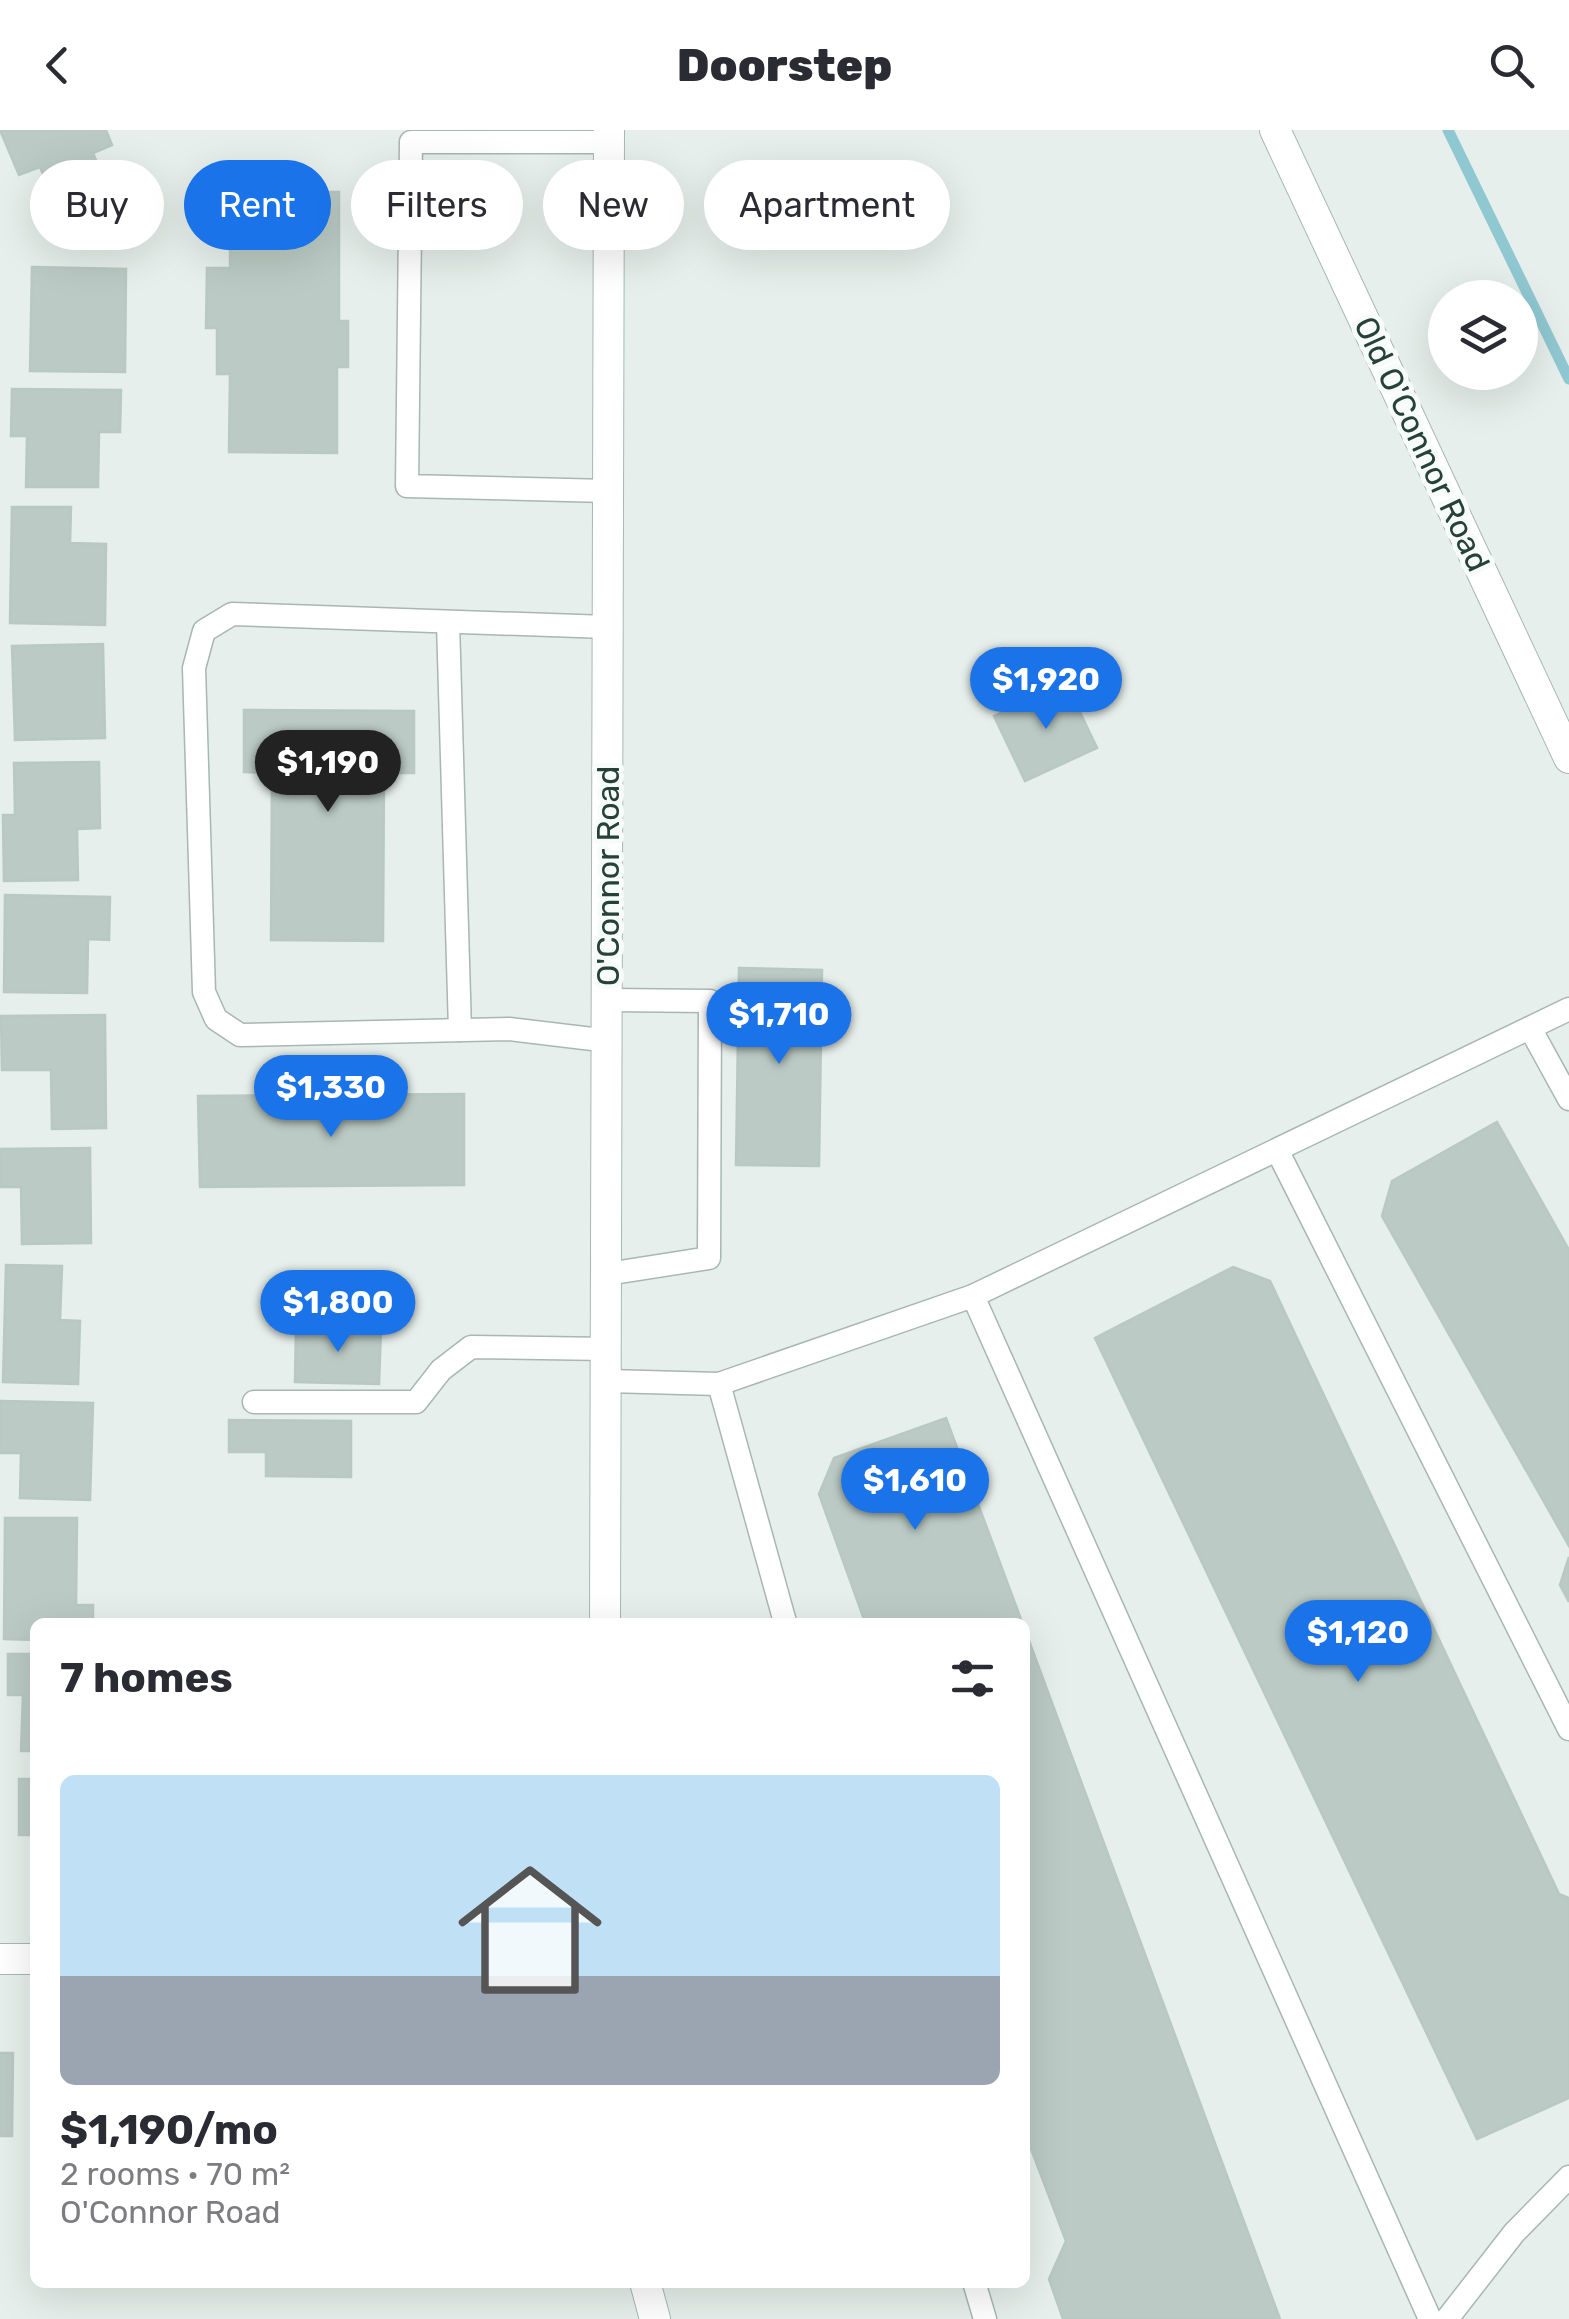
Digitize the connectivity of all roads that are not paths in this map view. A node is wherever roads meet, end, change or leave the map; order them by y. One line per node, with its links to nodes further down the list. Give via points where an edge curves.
1 (1274, 130): 6 (main road, Old O'Connor Road)
2 (608, 136): 3 (main road, O'Connor Road); 3 (lane, via 411,142 408,486)
3 (608, 491): 5 (main road, O'Connor Road)
4 (448, 622): 5 (lane); 10 (lane); 10 (lane, via 232,614 204,631 194,668 197,858 204,992 216,1019 240,1036)
5 (608, 628): 7 (main road, O'Connor Road)
6 (1569, 758)
7 (608, 1000): 11 (main road, O'Connor Road); 14 (lane, via 710,1001 709,1258)
8 (1569, 1010): 9 (lane)
9 (1530, 1028): 12 (lane); 13 (lane)
10 (460, 1030): 11 (lane)
11 (608, 1041): 14 (main road, O'Connor Road)
12 (1569, 1099)
13 (1277, 1150): 15 (lane); 22 (lane)
14 (608, 1274): 16 (main road, O'Connor Road)
15 (973, 1296): 18 (lane); 30 (lane)
16 (607, 1349): 17 (main road, O'Connor Road); 19 (lane, via 471,1347 416,1402)
17 (607, 1381): 18 (lane); 20 (main road, O'Connor Road)
18 (720, 1384): 21 (lane)
19 (254, 1402)
20 (605, 1618)
21 (784, 1618)
22 (1569, 1729)
23 (0, 1958): 24 (main road)
24 (30, 1959)
25 (1569, 2177): 31 (lane, via 1514,2233)
26 (647, 2288): 28 (main road)
27 (976, 2288): 29 (lane)
28 (655, 2319)
29 (985, 2319)
30 (1430, 2319)
31 (1447, 2319)

